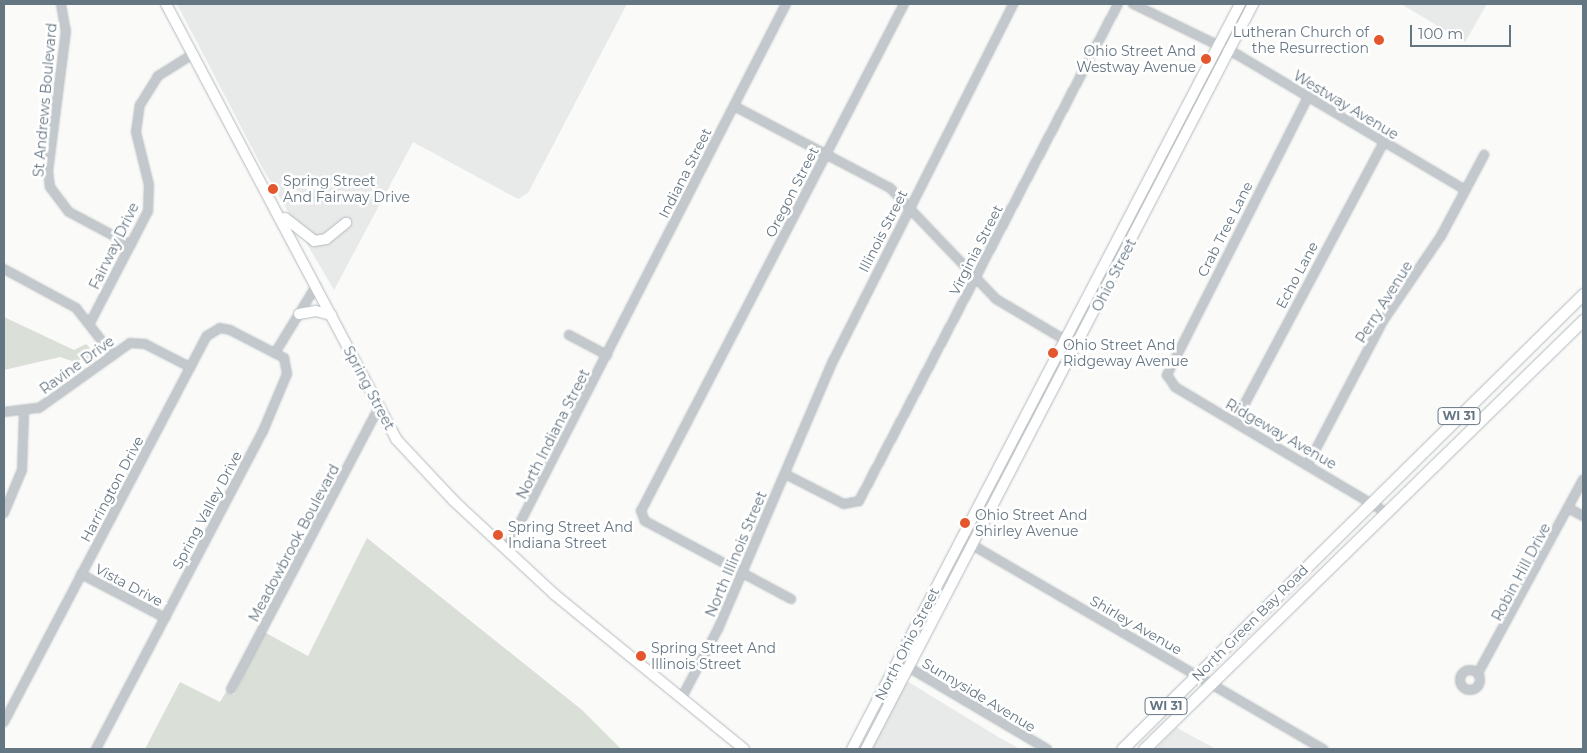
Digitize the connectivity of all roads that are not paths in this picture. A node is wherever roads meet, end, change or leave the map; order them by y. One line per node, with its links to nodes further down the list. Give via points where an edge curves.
1 (61, 4): 25 (street, St Andrews Boulevard, via 66,31 48,171 50,187 69,212)
2 (166, 4): 12 (street, Spring Street)
3 (786, 4): 14 (street, Indiana Street)
4 (904, 4): 17 (street, Oregon Street)
5 (1014, 4): 22 (street, Illinois Street)
6 (1118, 4): 28 (street, Virginia Street)
7 (1133, 4): 10 (street, Westway Avenue)
8 (1240, 4): 10 (street, Ohio Street)
9 (1253, 4): 11 (street, Ohio Street)
10 (1219, 45): 11 (street, Westway Avenue); 16 (street, Ohio Street)
11 (1229, 50): 13 (street, Westway Avenue); 19 (street, Ohio Street)
12 (192, 55): 21 (street, Spring Street); 25 (street, Fairway Drive, via 158,76 140,105 136,132 150,202)
13 (1308, 97): 15 (street, Westway Avenue); 42 (street, Crab Tree Lane)
14 (734, 106): 17 (street); 39 (street, Indiana Street)
15 (1384, 142): 20 (street, Westway Avenue); 48 (street, Echo Lane)
16 (1162, 153): 19 (street); 24 (street, Ohio Street)
17 (827, 154): 22 (street, via 878,180); 62 (street, Oregon Street, via 643,509 645,521)
18 (1484, 155): 20 (street, Perry Avenue)
19 (1173, 159): 26 (street, Ohio Street)
20 (1465, 190): 49 (street, Perry Avenue, via 1441,236 1383,321)
21 (272, 203): 23 (street, via 300,234 314,241 326,240); 29 (street, Spring Street)
22 (909, 207): 28 (street); 52 (street, Illinois Street, via 833,360)
23 (346, 223)
24 (1117, 241): 26 (street); 36 (street, Ohio Street)
25 (131, 245): 34 (street, Fairway Drive)
26 (1128, 248): 37 (street, Ohio Street)
27 (4, 269): 34 (street, via 76,308)
28 (976, 278): 36 (street, via 1006,308); 52 (street, Virginia Street, via 859,501 852,505)
29 (316, 286): 31 (street); 32 (street, Spring Street)
30 (1583, 294): 54 (main road, WI 31)
31 (299, 314): 32 (street, via 316,310); 38 (street)
32 (331, 315): 44 (street, Spring Street)
33 (1583, 320): 56 (main road, WI 31)
34 (90, 323): 40 (street)
35 (569, 335): 39 (street)
36 (1065, 341): 37 (street); 43 (street, Ohio Street)
37 (1077, 347): 45 (street, Ohio Street)
38 (276, 353): 41 (street, Harrington Drive, via 220,328 207,336); 65 (street, Spring Valley Drive, via 287,361 287,374 263,431)
39 (607, 354): 61 (street, North Indiana Street)
40 (113, 355): 41 (street, Ravine Drive, via 139,342); 47 (street, Ravine Drive, via 39,408)
41 (190, 368): 63 (street, Harrington Drive)
42 (1167, 373): 48 (street, Ridgeway Avenue, via 1176,387)
43 (1033, 403): 45 (street); 50 (street, Ohio Street)
44 (378, 409): 61 (street, Spring Street, via 409,454); 71 (street, Meadowbrook Boulevard)
45 (1044, 409): 51 (street, Ohio Street)
46 (4, 412): 47 (street, Ravine Drive)
47 (24, 412): 57 (street, via 22,470)
48 (1235, 422): 49 (street, Ridgeway Avenue)
49 (1308, 464): 54 (street, Ridgeway Avenue)
50 (1001, 466): 51 (street); 59 (street, Ohio Street)
51 (1011, 472): 60 (street, Ohio Street)
52 (784, 474): 62 (street, North Illinois Street)
53 (1583, 480): 55 (street, Robin Hill Drive)
54 (1371, 503): 56 (street, Ridgeway Avenue); 69 (main road, North Green Bay Road / WI 31)
55 (1568, 508): 58 (street); 68 (street, Robin Hill Drive)
56 (1387, 512): 70 (main road, North Green Bay Road / WI 31)
57 (4, 513)
58 (1583, 516)
59 (962, 539): 60 (street, Shirley Avenue); 66 (street, North Ohio Street)
60 (972, 544): 67 (street, North Ohio Street); 69 (street, Shirley Avenue)
61 (506, 550): 72 (street, Spring Street)
62 (742, 572): 64 (street); 72 (street, North Illinois Street)
63 (81, 574): 65 (street, Vista Drive); 73 (street, Harrington Drive)
64 (790, 598)
65 (165, 618): 77 (street, Spring Valley Drive)
66 (898, 661): 67 (street, Sunnyside Avenue); 74 (street, North Ohio Street)
67 (909, 667): 76 (street, North Ohio Street); 81 (street, Sunnyside Avenue)
68 (1478, 673)
69 (1196, 675): 70 (street, Shirley Avenue); 75 (main road, North Green Bay Road / WI 31)
70 (1212, 684): 84 (main road, North Green Bay Road / WI 31); 85 (street, Shirley Avenue)
71 (232, 688)
72 (682, 697): 78 (street, Spring Street)
73 (4, 722)
74 (860, 735): 76 (street); 79 (street, North Ohio Street)
75 (1137, 736): 82 (main road, North Green Bay Road / WI 31); 83 (main road)
76 (872, 739): 80 (street, North Ohio Street)
77 (96, 749)
78 (744, 749)
79 (852, 749)
80 (866, 749)
81 (1047, 749)
82 (1122, 749)
83 (1130, 749)
84 (1144, 749)
85 (1323, 749)

